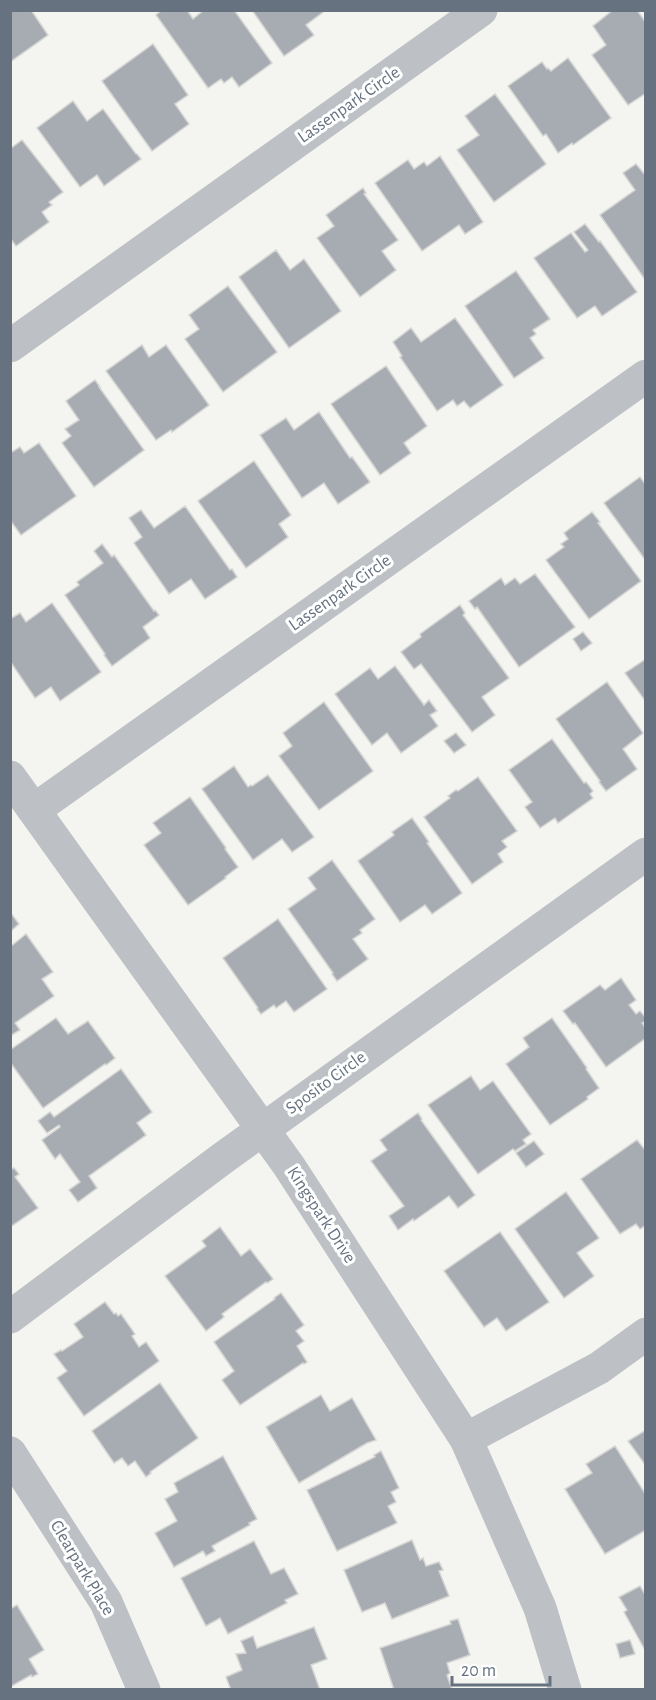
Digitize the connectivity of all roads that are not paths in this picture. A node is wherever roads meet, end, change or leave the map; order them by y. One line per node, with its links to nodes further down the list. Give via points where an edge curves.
1 (481, 10): 2 (street, Lassenpark Circle)
2 (10, 346)
3 (645, 376): 5 (street, Lassenpark Circle)
4 (10, 777): 5 (street, Kingspark Drive)
5 (34, 810): 7 (street, Kingspark Drive)
6 (645, 854): 7 (street, Sposito Circle)
7 (262, 1129): 8 (street, Sposito Circle); 10 (street, Kingspark Drive)
8 (10, 1317)
9 (645, 1334): 10 (street, via 599,1368)
10 (466, 1439): 13 (street, Kingspark Drive, via 540,1608)
11 (10, 1452): 12 (street, Clearpark Place, via 106,1602)
12 (144, 1689)
13 (565, 1689)

